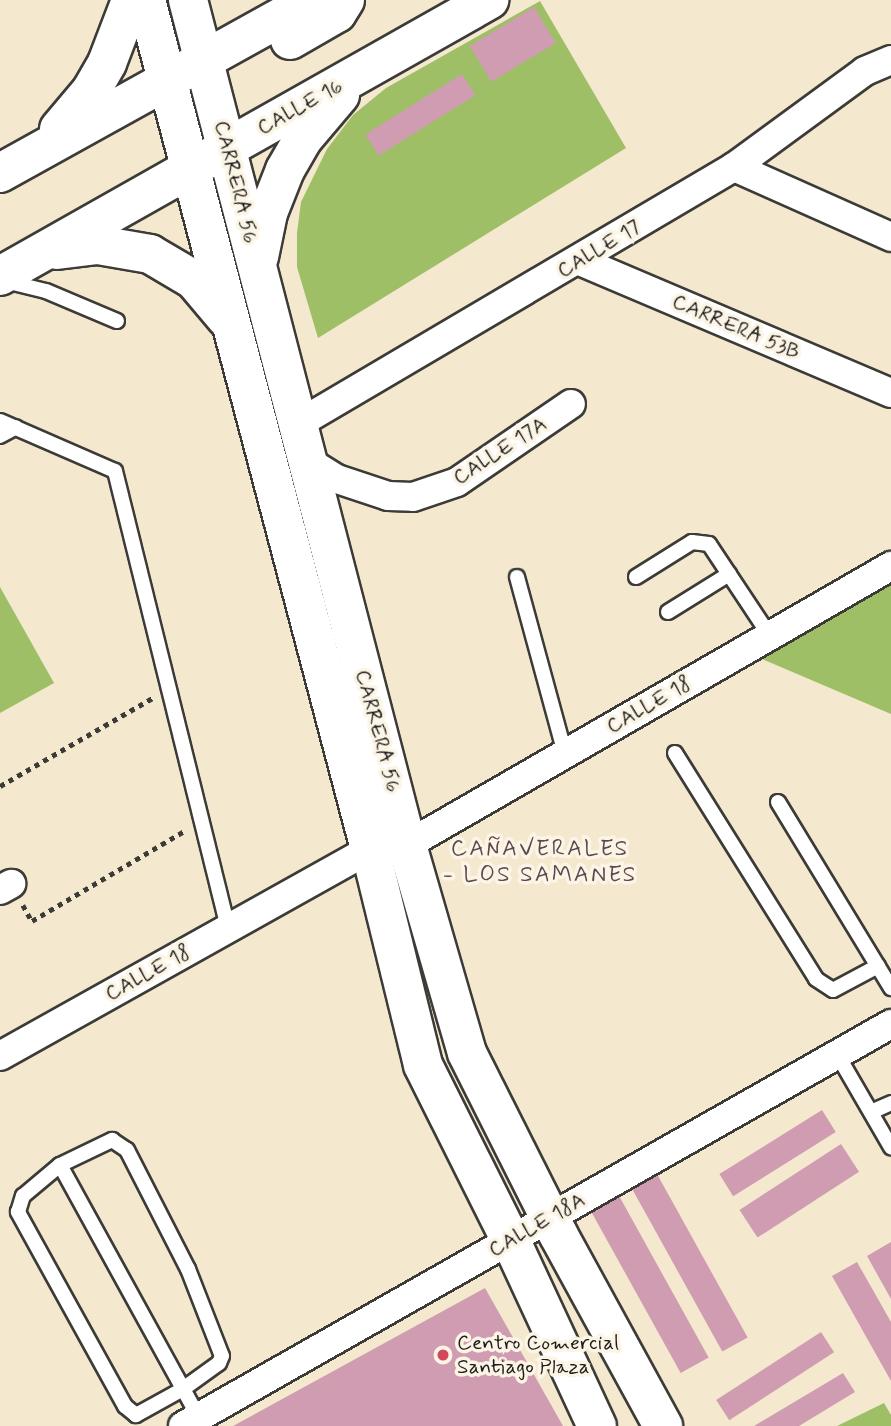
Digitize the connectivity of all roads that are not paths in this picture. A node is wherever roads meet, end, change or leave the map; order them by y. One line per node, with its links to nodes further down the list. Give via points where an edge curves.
1 (131, 0): 12 (street, via 121,34 92,91 50,139)
2 (146, 0): 10 (street, CARRERA 56)
3 (188, 0): 9 (street, CARRERA 56)
4 (312, 0): 9 (street)
5 (345, 0): 9 (street, via 337,13)
6 (489, 0): 8 (street, CALLE 16)
7 (891, 60): 13 (street, CALLE 17, via 865,71)
8 (377, 64): 11 (street, CALLE 16); 17 (street, via 336,98 302,140 272,201)
9 (208, 72): 10 (street); 11 (street, CARRERA 56); 14 (street, via 187,135)
10 (167, 79): 12 (street); 14 (street, CARRERA 56)
11 (227, 148): 14 (street, CALLE 16); 17 (street, CARRERA 56)
12 (11, 167)
13 (734, 167): 15 (street); 16 (street, CALLE 17)
14 (191, 168): 18 (street, CALLE 16); 20 (street, CARRERA 56)
15 (891, 237)
16 (580, 261): 21 (street, CARRERA 53B); 24 (street, CALLE 17)
17 (257, 267): 24 (street, CARRERA 56)
18 (7, 274): 19 (lane); 20 (street, via 48,253 78,246 139,251 194,279)
19 (117, 321)
20 (232, 327): 28 (street, CARRERA 56)
21 (891, 393)
22 (571, 404): 27 (street, CALLE 17A, via 457,482 413,497 388,496)
23 (0, 421): 25 (lane)
24 (298, 424): 27 (street, CARRERA 56)
25 (16, 427): 26 (lane); 40 (lane, via 115,471)
26 (0, 436)
27 (311, 473): 28 (street); 38 (street, CARRERA 56)
28 (277, 495): 39 (street, CARRERA 56)
29 (891, 566): 34 (street, CALLE 18)
30 (729, 574): 32 (lane, via 709,544 692,542); 33 (lane); 34 (lane)
31 (517, 577): 36 (lane)
32 (636, 577)
33 (668, 612)
34 (770, 636): 36 (street, CALLE 18)
35 (676, 753): 41 (lane, via 816,979 833,990)
36 (565, 754): 38 (street, CALLE 18)
37 (778, 802): 41 (lane)
38 (407, 845): 50 (street, CARRERA 56, via 467,1053)
39 (370, 849): 40 (street, CALLE 18); 51 (street, CARRERA 56, via 424,1065)
40 (228, 928): 45 (street, CALLE 18)
41 (878, 966): 42 (lane)
42 (891, 988)
43 (891, 1024): 44 (street, CALLE 18A)
44 (837, 1054): 47 (lane); 50 (street, CALLE 18A)
45 (0, 1056)
46 (891, 1103): 47 (lane)
47 (871, 1112): 48 (lane)
48 (891, 1147)
49 (60, 1165): 52 (lane); 52 (lane, via 23,1196 18,1212 125,1406 136,1415); 52 (lane, via 112,1140 127,1150 188,1269 222,1356)
50 (549, 1217): 51 (street, CALLE 18A); 55 (street, CARRERA 56)
51 (511, 1241): 53 (street, CALLE 18A); 54 (street, CARRERA 56)
52 (183, 1389): 53 (lane)
53 (191, 1422)
54 (597, 1426)
55 (663, 1426)

